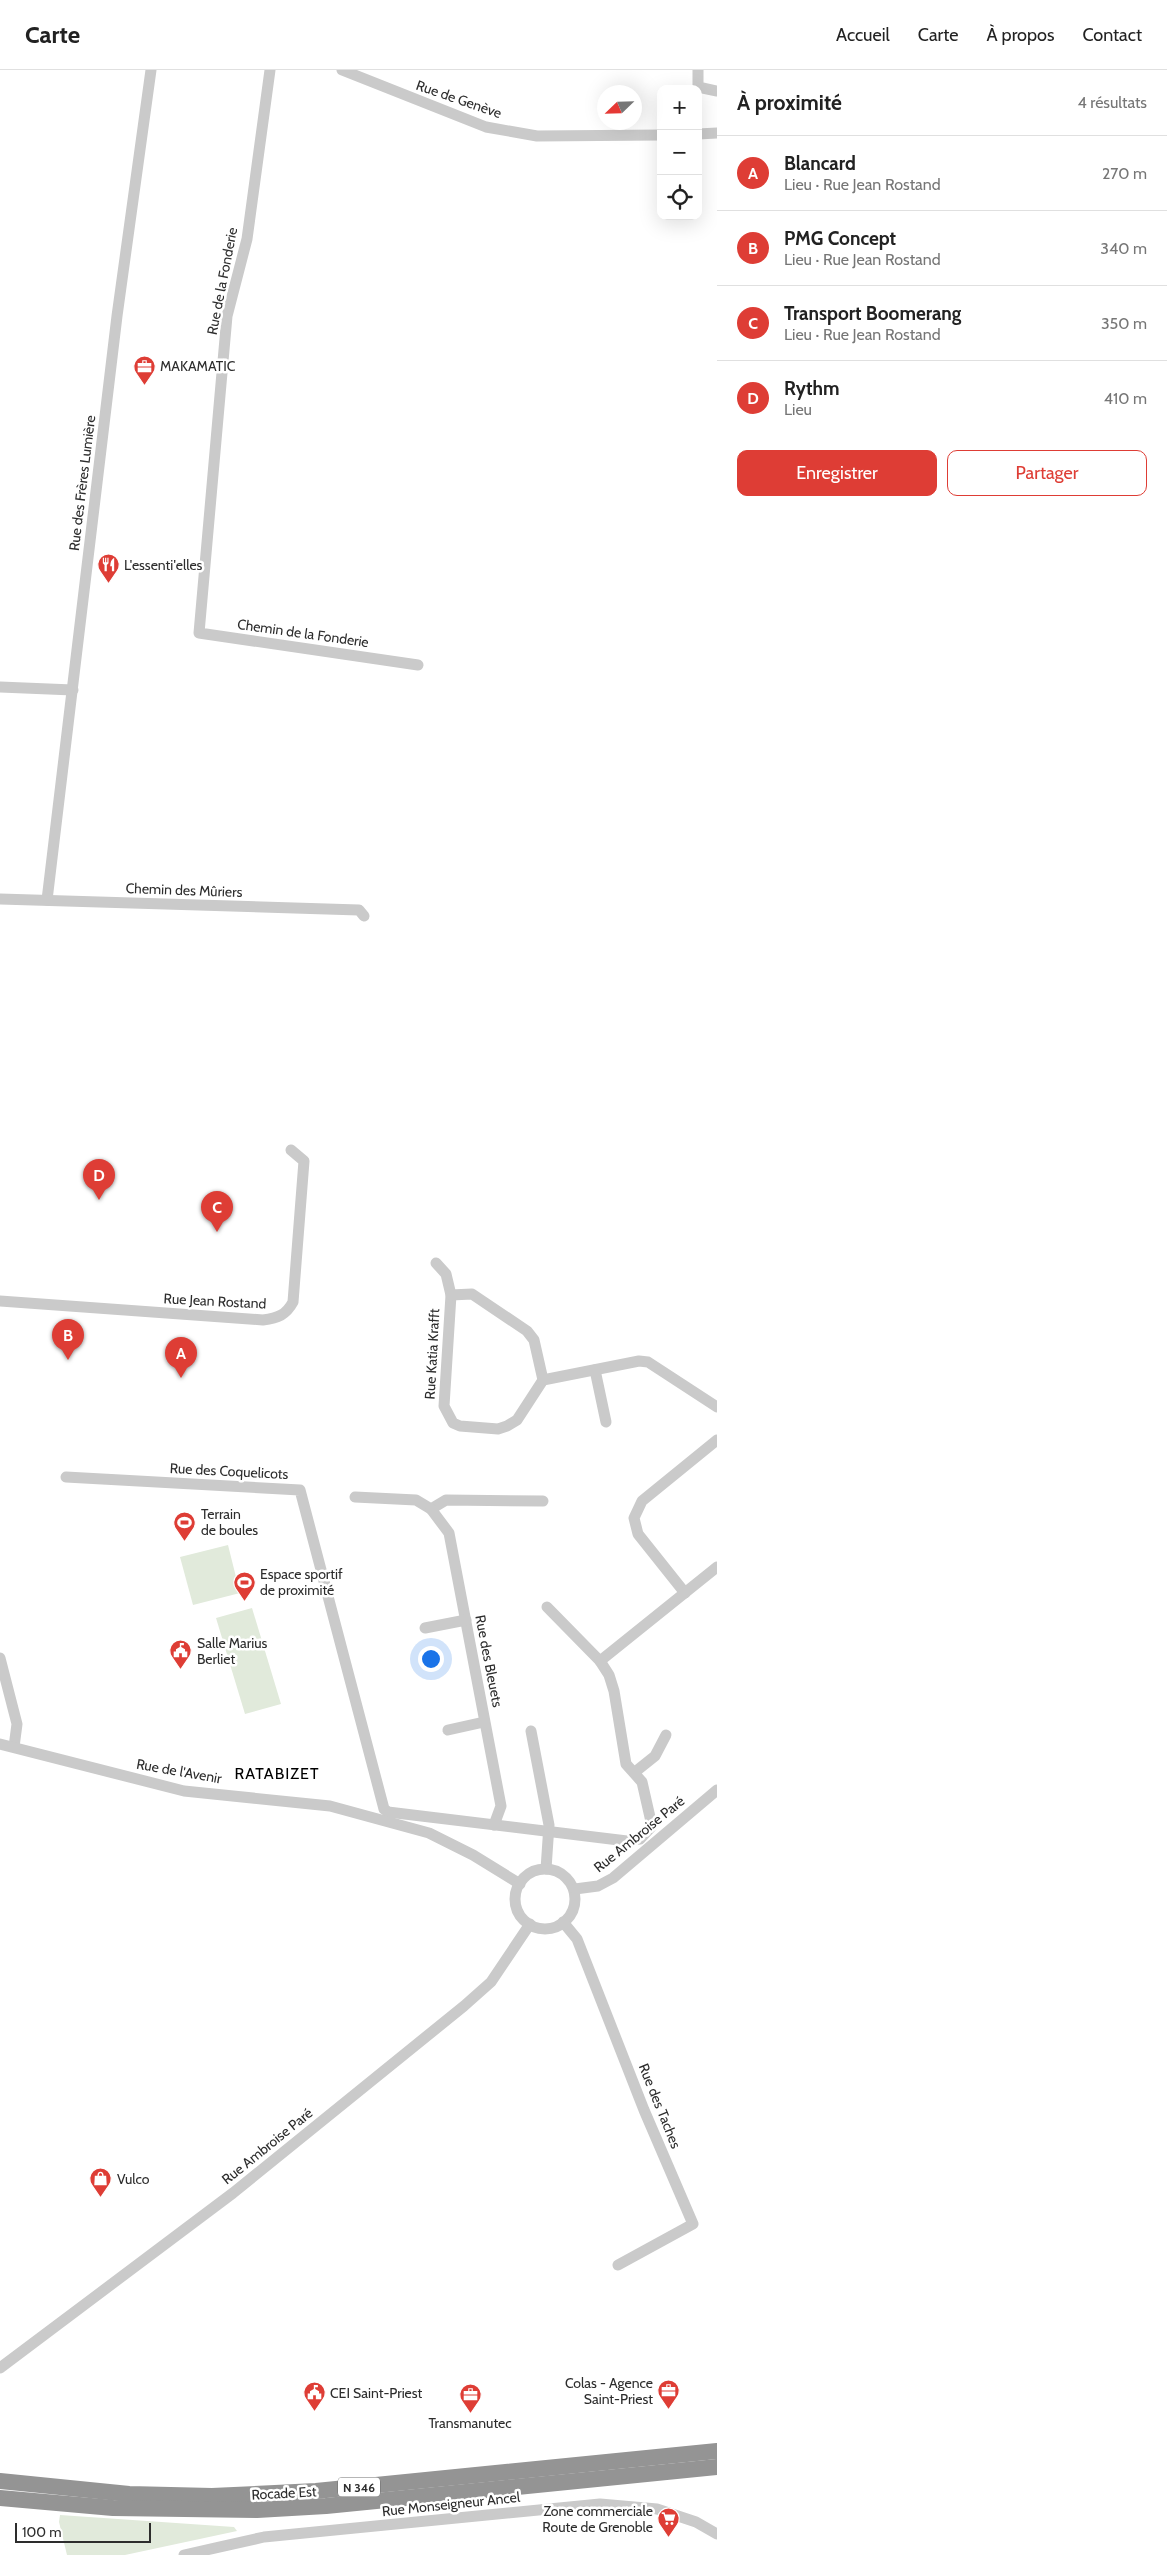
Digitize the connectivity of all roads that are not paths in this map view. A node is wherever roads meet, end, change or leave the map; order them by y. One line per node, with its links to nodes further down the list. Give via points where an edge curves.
1 (150, 70): 12 (street, Rue des Frères Lumière)
2 (270, 70): 9 (street, Rue de la Fonderie, via 247,239 227,316)
3 (342, 70): 8 (street, Rue de Genève, via 486,127 537,136)
4 (698, 70): 5 (street, via 698,87)
5 (717, 91)
6 (702, 134): 7 (street)
7 (717, 134)
8 (657, 135)
9 (198, 617): 10 (street, Chemin de la Fonderie, via 199,633)
10 (418, 665)
11 (0, 687): 12 (street)
12 (72, 690): 14 (street, Rue des Frères Lumière)
13 (0, 899): 14 (street, Chemin des Mûriers)
14 (47, 900): 15 (street, Chemin des Mûriers, via 359,910)
15 (364, 916)
16 (291, 1150): 19 (street, Rue Jean Rostand, via 304,1161 294,1292 288,1311 278,1318 263,1320)
17 (436, 1263): 18 (street, Rue Katia Krafft, via 446,1274)
18 (451, 1295): 21 (street, via 472,1294 527,1331 534,1340); 21 (street, Rue Katia Krafft, via 444,1406 453,1423 498,1429 507,1426 517,1420)
19 (0, 1302)
20 (595, 1370): 21 (street); 22 (street, via 639,1360 648,1362); 23 (street)
21 (543, 1380)
22 (717, 1407)
23 (606, 1422)
24 (717, 1440): 30 (street, via 642,1501 634,1518 638,1534)
25 (66, 1477): 44 (street, Rue des Coquelicots, via 300,1490 384,1809)
26 (355, 1496): 28 (street, via 416,1500)
27 (543, 1501): 28 (street, via 446,1500)
28 (431, 1509): 32 (street, Rue des Bleuets, via 449,1534)
29 (717, 1567): 30 (street)
30 (685, 1593): 35 (street)
31 (547, 1607): 35 (street)
32 (466, 1620): 33 (street); 36 (street, Rue des Bleuets)
33 (425, 1628)
34 (0, 1658): 41 (street, via 18,1724)
35 (600, 1661): 42 (street, via 614,1691 626,1764)
36 (484, 1722): 37 (street); 44 (street, Rue des Bleuets, via 501,1806)
37 (448, 1730)
38 (531, 1731): 45 (street)
39 (666, 1735): 42 (street, via 655,1756)
40 (0, 1744): 41 (street, Rue de l'Avenir)
41 (14, 1747): 47 (street, Rue de l'Avenir, via 184,1790 330,1806 429,1833)
42 (634, 1772): 45 (street, via 642,1782 652,1826 640,1839 627,1841)
43 (717, 1790): 48 (street, Rue Ambroise Paré, via 613,1878 598,1886)
44 (494, 1825): 45 (street)
45 (549, 1832): 46 (street)
46 (546, 1869): 47 (street, via 530,1873); 48 (street, via 560,1873)
47 (520, 1884): 50 (street, via 515,1904 521,1917)
48 (575, 1889): 49 (street, via 576,1904)
49 (563, 1922): 50 (street, via 550,1928); 51 (street, Rue des Taches, via 577,1939 693,2224)
50 (530, 1924): 52 (street, Rue Ambroise Paré, via 491,1982 464,2006 233,2192)
51 (618, 2265)
52 (0, 2368)
53 (717, 2451): 55 (highway, Rocade Est / N 346, via 316,2492 212,2496 130,2494)
54 (712, 2468): 56 (highway, Rocade Est / N 346, via 257,2510 113,2508)
55 (0, 2481)
56 (0, 2498)
57 (717, 2534): 58 (street, Rue Monseigneur Ancel, via 657,2509 600,2504 264,2537)
58 (184, 2555)

